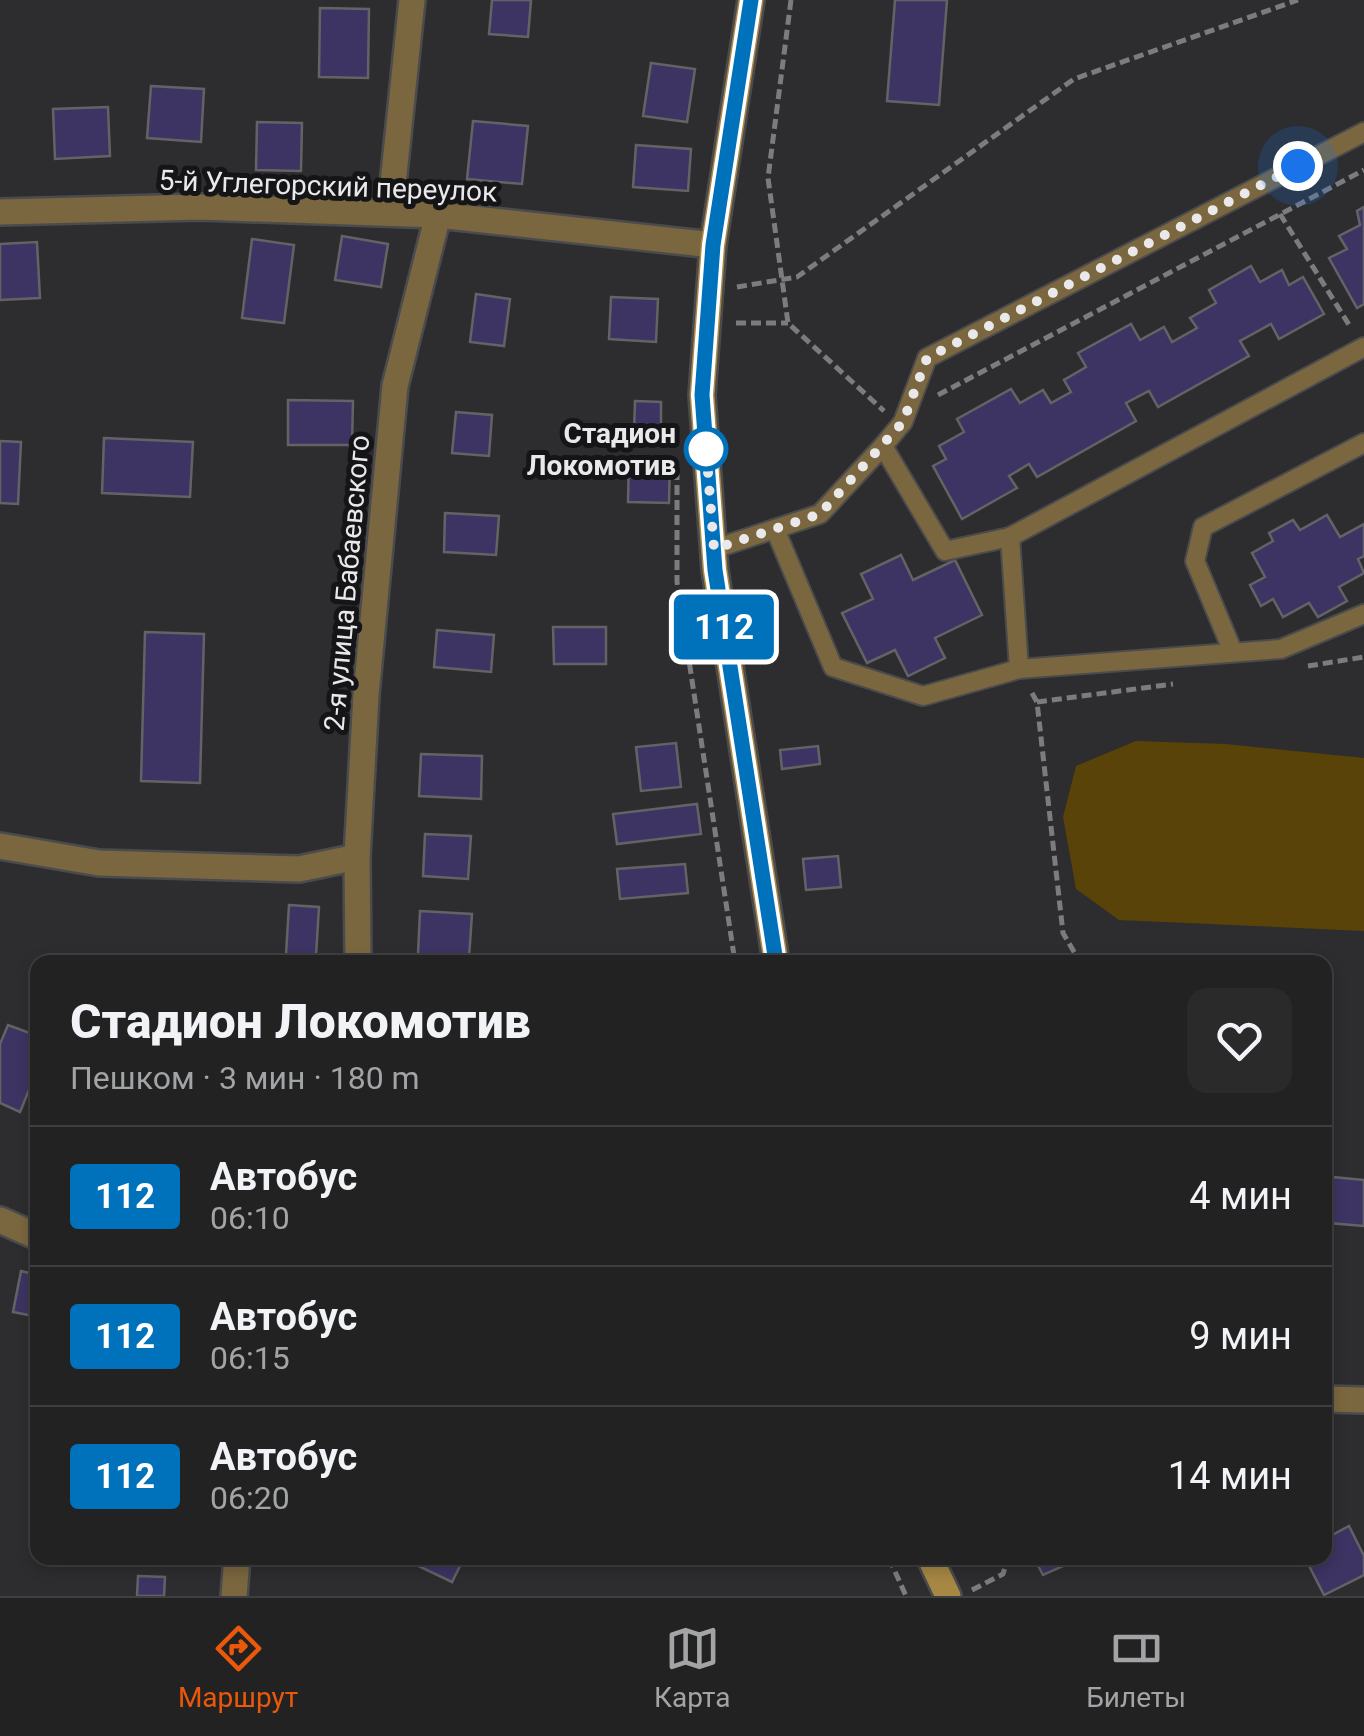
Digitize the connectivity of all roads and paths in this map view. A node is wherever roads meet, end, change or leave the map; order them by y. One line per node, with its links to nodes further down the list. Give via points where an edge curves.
1 (412, 0): 8 (street)
2 (751, 0): 11 (main road)
3 (791, 0): 12 (path, via 768,178)
4 (1298, 0): 12 (path, via 1074,79 797,277)
5 (1364, 132): 16 (lane, via 927,358)
6 (1364, 170): 10 (path)
7 (0, 212): 8 (street, 5-й Углегорский переулок)
8 (390, 213): 9 (street, 5-й Углегорский переулок)
9 (438, 214): 11 (street, 5-й Углегорский переулок); 26 (street, 2-я улица Бабаевского, via 395,386)
10 (1280, 214): 14 (path); 15 (path)
11 (713, 245): 13 (main road)
12 (782, 280): 13 (path); 16 (path, via 788,323)
13 (710, 292): 21 (main road, via 702,395)
14 (1363, 347): 20 (lane)
15 (937, 395)
16 (903, 422): 18 (lane)
17 (1364, 443): 23 (lane, via 1203,527 1195,561)
18 (884, 446): 19 (lane, via 820,514); 20 (lane, via 945,550)
19 (775, 529): 21 (lane); 24 (lane, via 833,667 923,696)
20 (1010, 537): 24 (lane)
21 (714, 549): 28 (main road)
22 (1364, 614): 23 (lane, via 1280,649)
23 (1233, 652): 24 (lane)
24 (1019, 669): 29 (path, via 1037,702 1063,933)
25 (0, 846): 26 (street, via 119,864 299,869)
26 (357, 857): 27 (street, 2-я улица Бабаевского)
27 (358, 955)
28 (775, 955)
29 (1076, 955)
30 (0, 1220): 31 (street)
31 (30, 1233)
32 (1332, 1400): 33 (street)
33 (1364, 1400)
34 (236, 1565): 38 (street)
35 (891, 1565): 39 (path)
36 (938, 1565): 40 (main road)
37 (1005, 1565): 41 (path, via 1002,1574)
38 (234, 1596)
39 (906, 1596)
40 (948, 1596)
41 (961, 1596)

